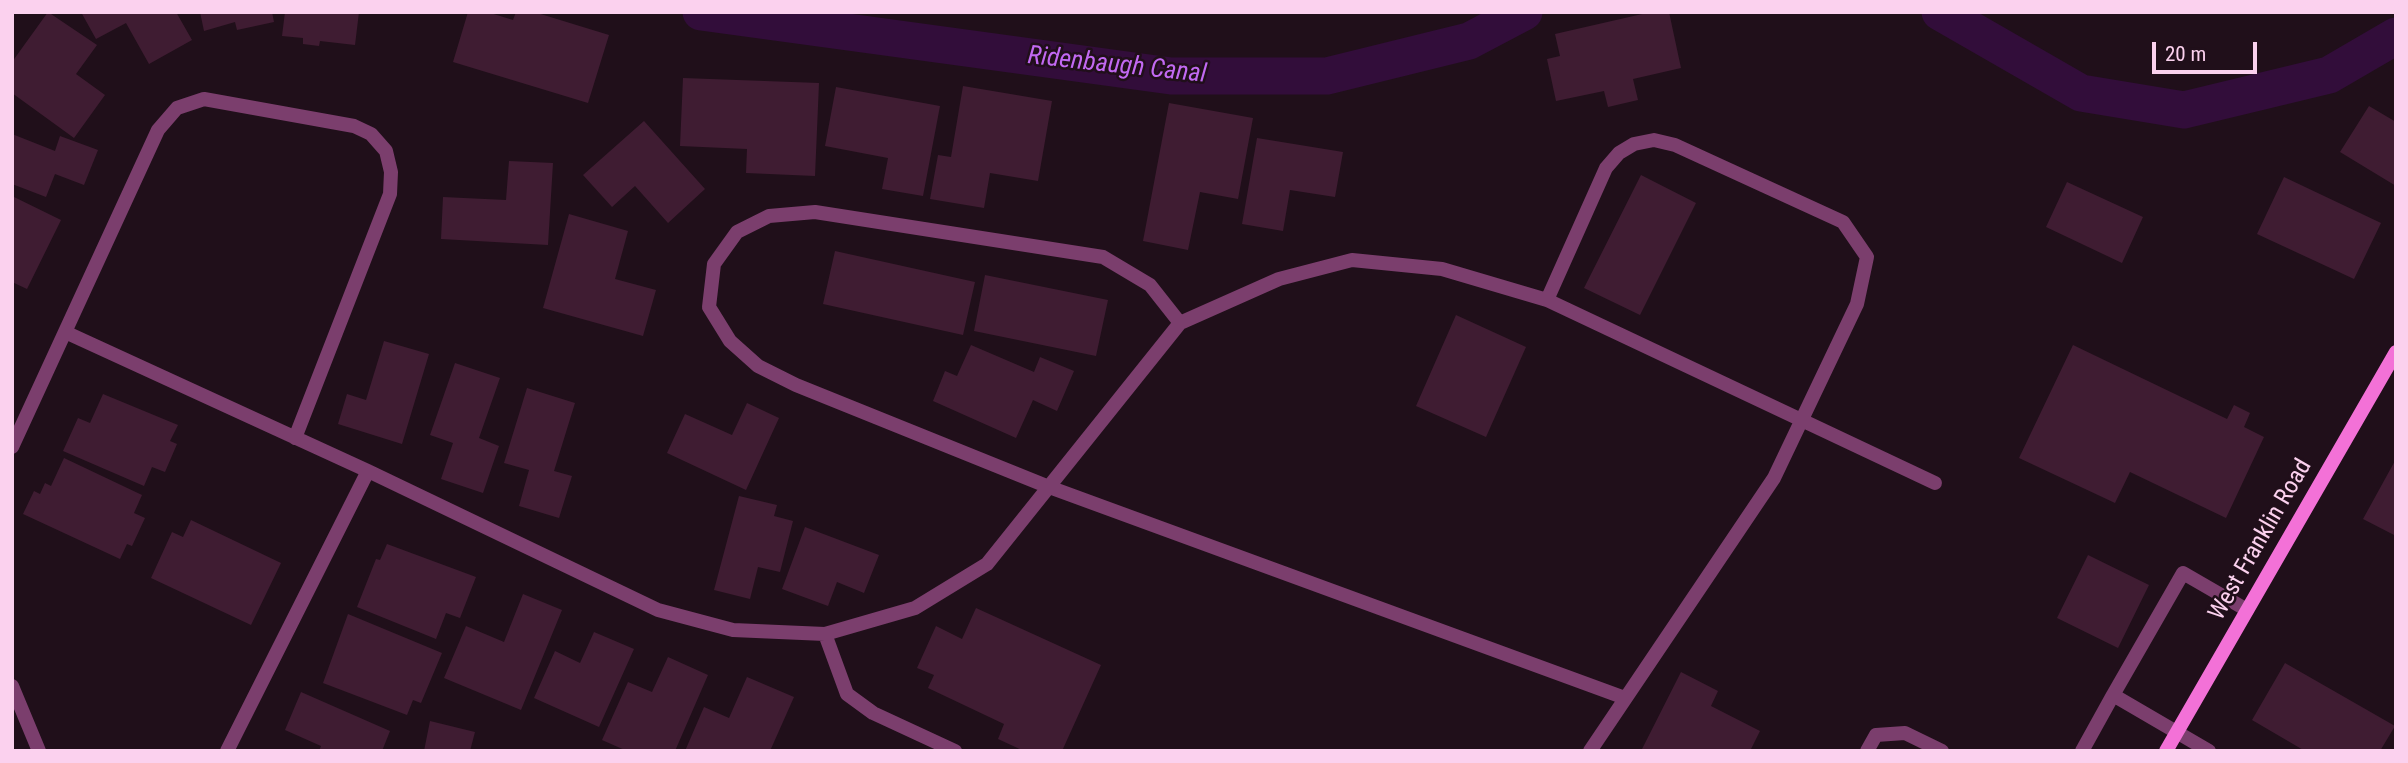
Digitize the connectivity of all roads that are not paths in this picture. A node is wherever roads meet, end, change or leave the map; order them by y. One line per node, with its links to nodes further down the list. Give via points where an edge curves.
1 (1547, 300): 2 (lane, via 1442,269 1352,260 1279,279); 5 (lane); 5 (lane, via 1606,168 1634,144 1654,140 1675,145 1843,222 1867,257 1857,304)
2 (1180, 323): 10 (lane); 10 (lane, via 1150,285 1103,257 815,212 769,216 737,232 714,264 709,307 730,341 758,366)
3 (65, 332): 6 (lane); 6 (lane, via 158,130 177,108 204,99 354,125 371,134 386,151 390,194); 7 (lane)
4 (2396, 352): 11 (main road, West Franklin Road)
5 (1801, 419): 9 (lane); 15 (lane, via 1774,478)
6 (295, 438): 8 (lane)
7 (12, 447)
8 (368, 471): 12 (lane, via 658,610 733,630); 18 (lane)
9 (1935, 483)
10 (1049, 487): 12 (lane, via 987,564 915,608); 15 (lane)
11 (2247, 610): 14 (lane, via 2183,573); 16 (main road, West Franklin Road)
12 (825, 634): 19 (lane, via 848,694 873,713)
13 (12, 687): 17 (lane)
14 (2113, 695): 16 (lane); 23 (lane)
15 (1625, 698): 20 (lane)
16 (2177, 732): 24 (main road, West Franklin Road); 25 (lane)
17 (38, 751)
18 (227, 751)
19 (955, 751)
20 (1590, 751)
21 (1867, 751): 22 (lane, via 1876,735 1905,733)
22 (1942, 751)
23 (2082, 751)
24 (2166, 751)
25 (2209, 751)

